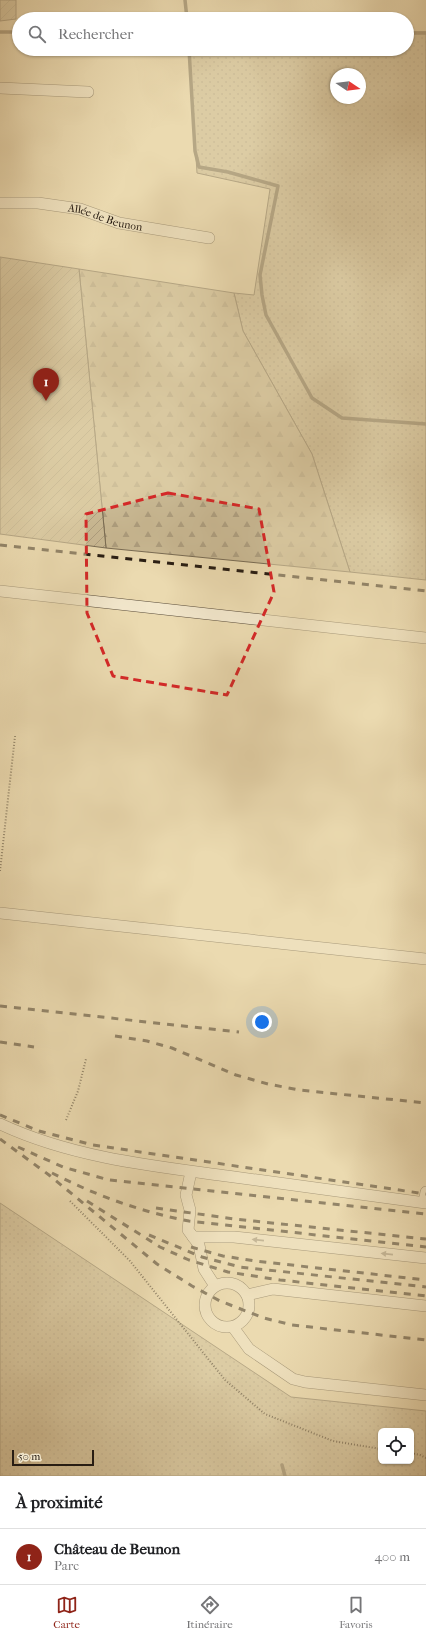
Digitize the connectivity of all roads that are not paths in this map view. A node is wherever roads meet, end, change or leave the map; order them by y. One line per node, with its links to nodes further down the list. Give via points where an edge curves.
1 (0, 88): 2 (street)
2 (88, 92)
3 (0, 203): 4 (street, Allée de Beunon, via 38,202 80,209 119,223)
4 (209, 238)
5 (0, 591): 6 (street)
6 (426, 638)
7 (0, 913): 8 (street)
8 (426, 959)
9 (0, 1124): 10 (street, via 74,1150)
10 (191, 1172): 11 (street); 12 (street, via 186,1195 190,1210 188,1230)
11 (425, 1199)
12 (193, 1236): 13 (street, one-way to 12, via 234,1237); 14 (street, via 201,1250 204,1270)
13 (426, 1258)
14 (214, 1286): 15 (street, via 229,1282 236,1284); 17 (street, via 205,1302 208,1316 219,1326)
15 (247, 1295): 16 (street, via 273,1290); 17 (street, via 249,1312 245,1319)
16 (426, 1306)
17 (233, 1327): 18 (street, via 249,1349 293,1379)
18 (426, 1395)

